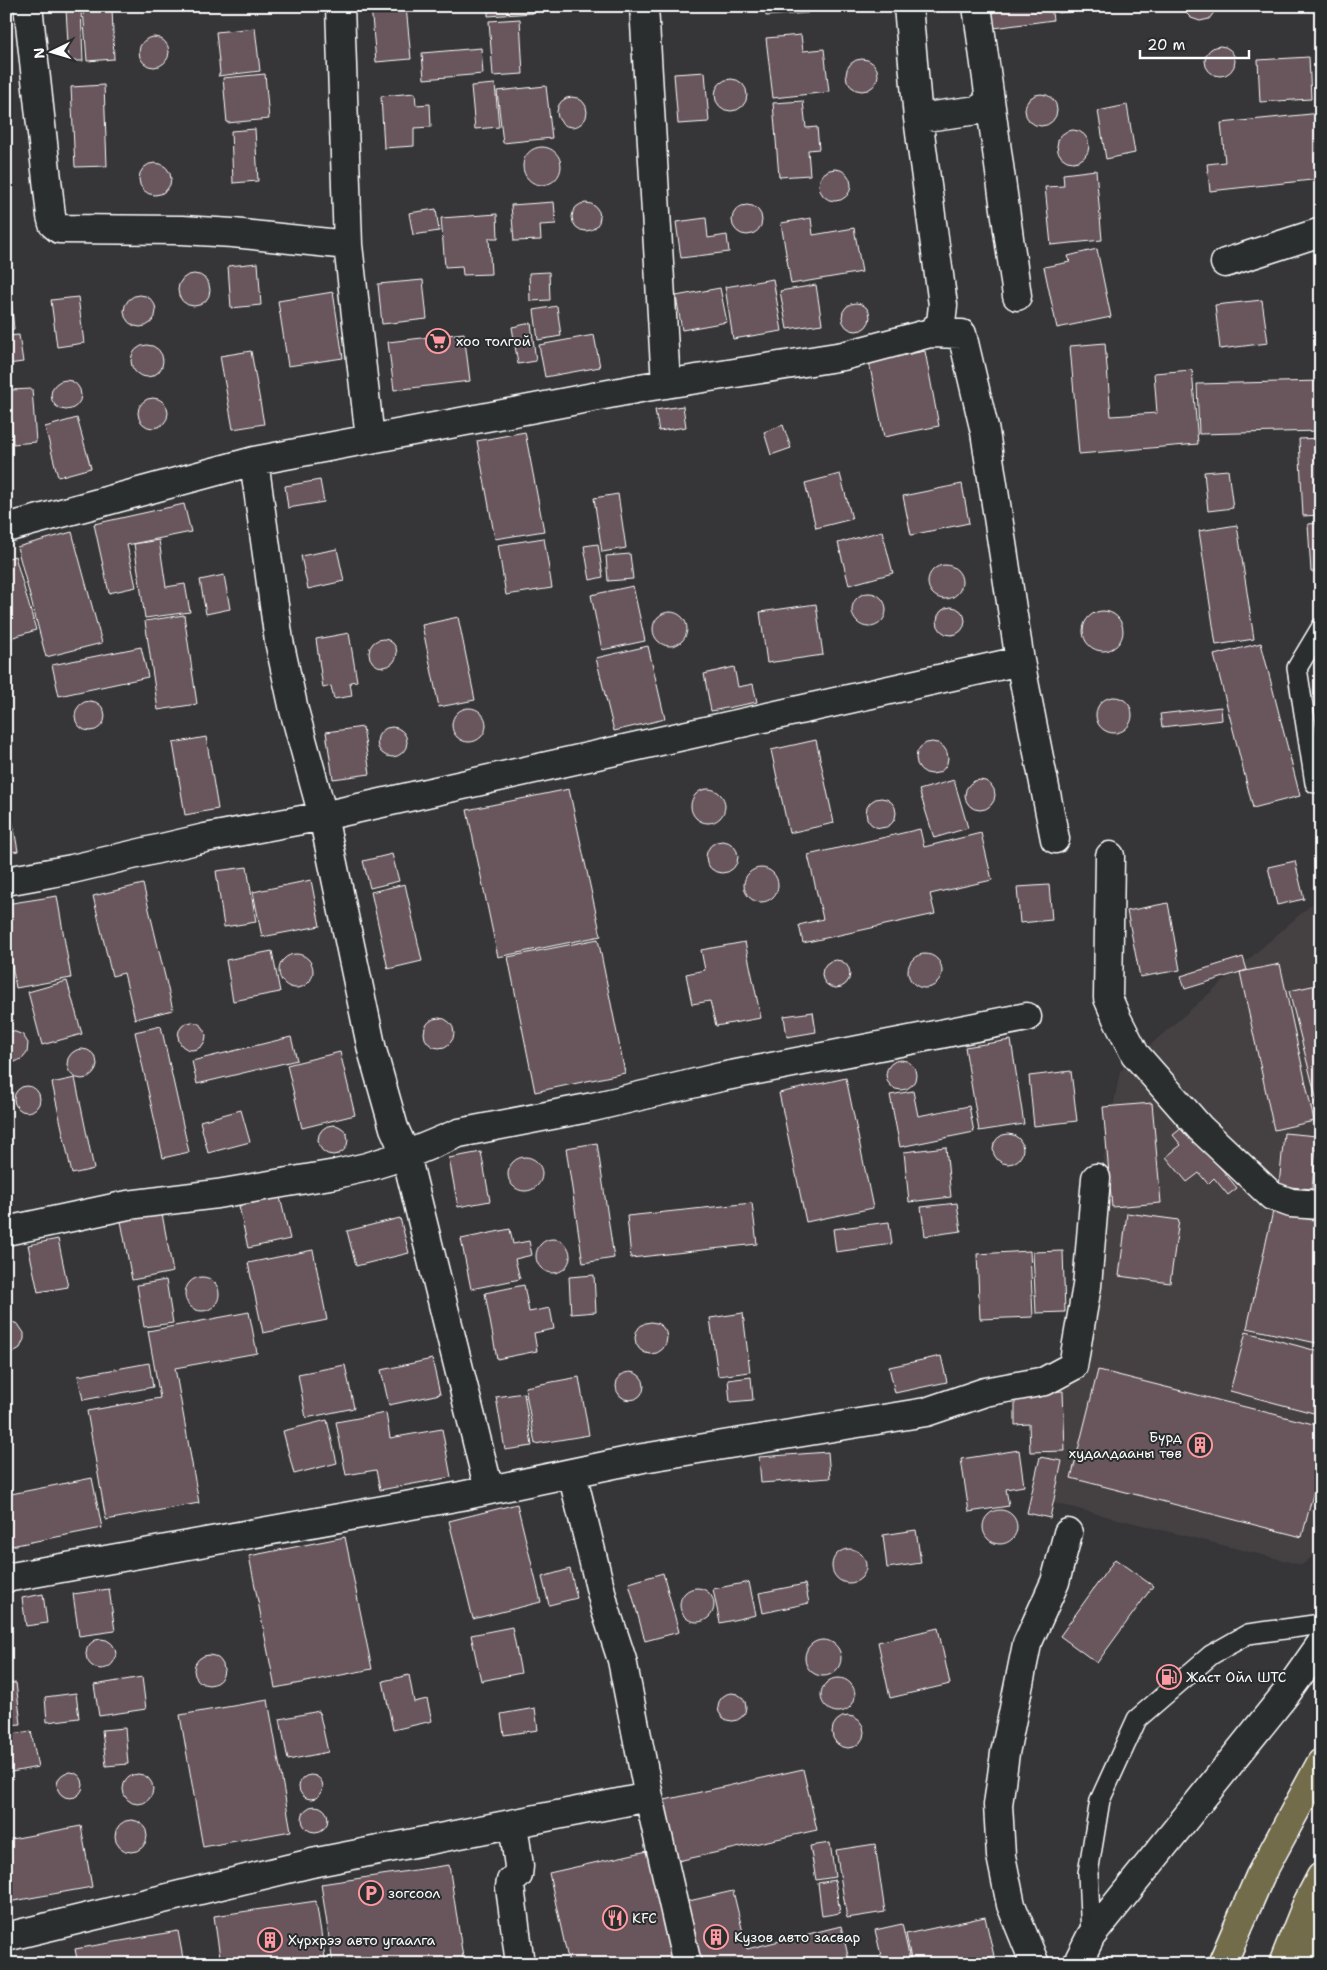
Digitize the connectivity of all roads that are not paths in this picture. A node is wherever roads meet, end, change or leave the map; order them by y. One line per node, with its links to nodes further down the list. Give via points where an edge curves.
1 (28, 6): 9 (street, via 51,216 59,229 233,232)
2 (340, 6): 9 (street)
3 (644, 6): 13 (street)
4 (908, 6): 7 (street)
5 (977, 6): 6 (street)
6 (989, 102): 7 (street, via 978,110); 11 (street)
7 (918, 118): 12 (street, via 942,306 941,323)
8 (1321, 232): 10 (street)
9 (348, 245): 14 (street)
10 (1225, 263)
11 (1017, 296)
12 (930, 333): 13 (street, via 843,356); 18 (street, via 962,334 985,432)
13 (666, 384): 14 (street)
14 (370, 440): 15 (street)
15 (254, 462): 16 (street); 20 (street, via 279,641)
16 (6, 528)
17 (1321, 628): 19 (lane, via 1296,668)
18 (1020, 661): 20 (street); 21 (street)
19 (1315, 783)
20 (323, 816): 23 (street); 25 (street, via 372,1050 394,1128)
21 (1055, 839)
22 (1110, 856): 27 (street, via 1108,998 1135,1054 1200,1128 1272,1196 1291,1203)
23 (6, 881)
24 (1027, 1017): 25 (street, via 459,1133)
25 (406, 1155): 28 (street, via 313,1179 128,1205); 30 (street)
26 (1096, 1178): 29 (street, via 1087,1286 1073,1366 1045,1381 985,1392 926,1412 643,1458)
27 (1321, 1205)
28 (6, 1231)
29 (572, 1473): 30 (street); 36 (street, via 604,1608 622,1660)
30 (489, 1490): 32 (street)
31 (1068, 1533): 45 (street, via 1055,1582 1027,1644 998,1805 1002,1856 1011,1905)
32 (6, 1578)
33 (1321, 1624): 41 (lane, via 1248,1634 1211,1655 1137,1719 1100,1800 1088,1873)
34 (1321, 1644): 41 (street, via 1288,1690)
35 (1321, 1762): 38 (main road)
36 (649, 1797): 37 (street); 44 (street)
37 (513, 1824): 42 (street, via 312,1863); 43 (street, via 519,1866 518,1875 511,1880 510,1887)
38 (1260, 1876): 47 (main road); 48 (main road)
39 (1321, 1877): 40 (main road)
40 (1307, 1904): 49 (main road); 50 (main road, via 1309,1946)
41 (1091, 1936): 46 (street)
42 (6, 1938)
43 (520, 1964)
44 (687, 1964)
45 (1035, 1964)
46 (1077, 1964)
47 (1210, 1964)
48 (1222, 1964)
49 (1283, 1964)
50 (1317, 1964)

